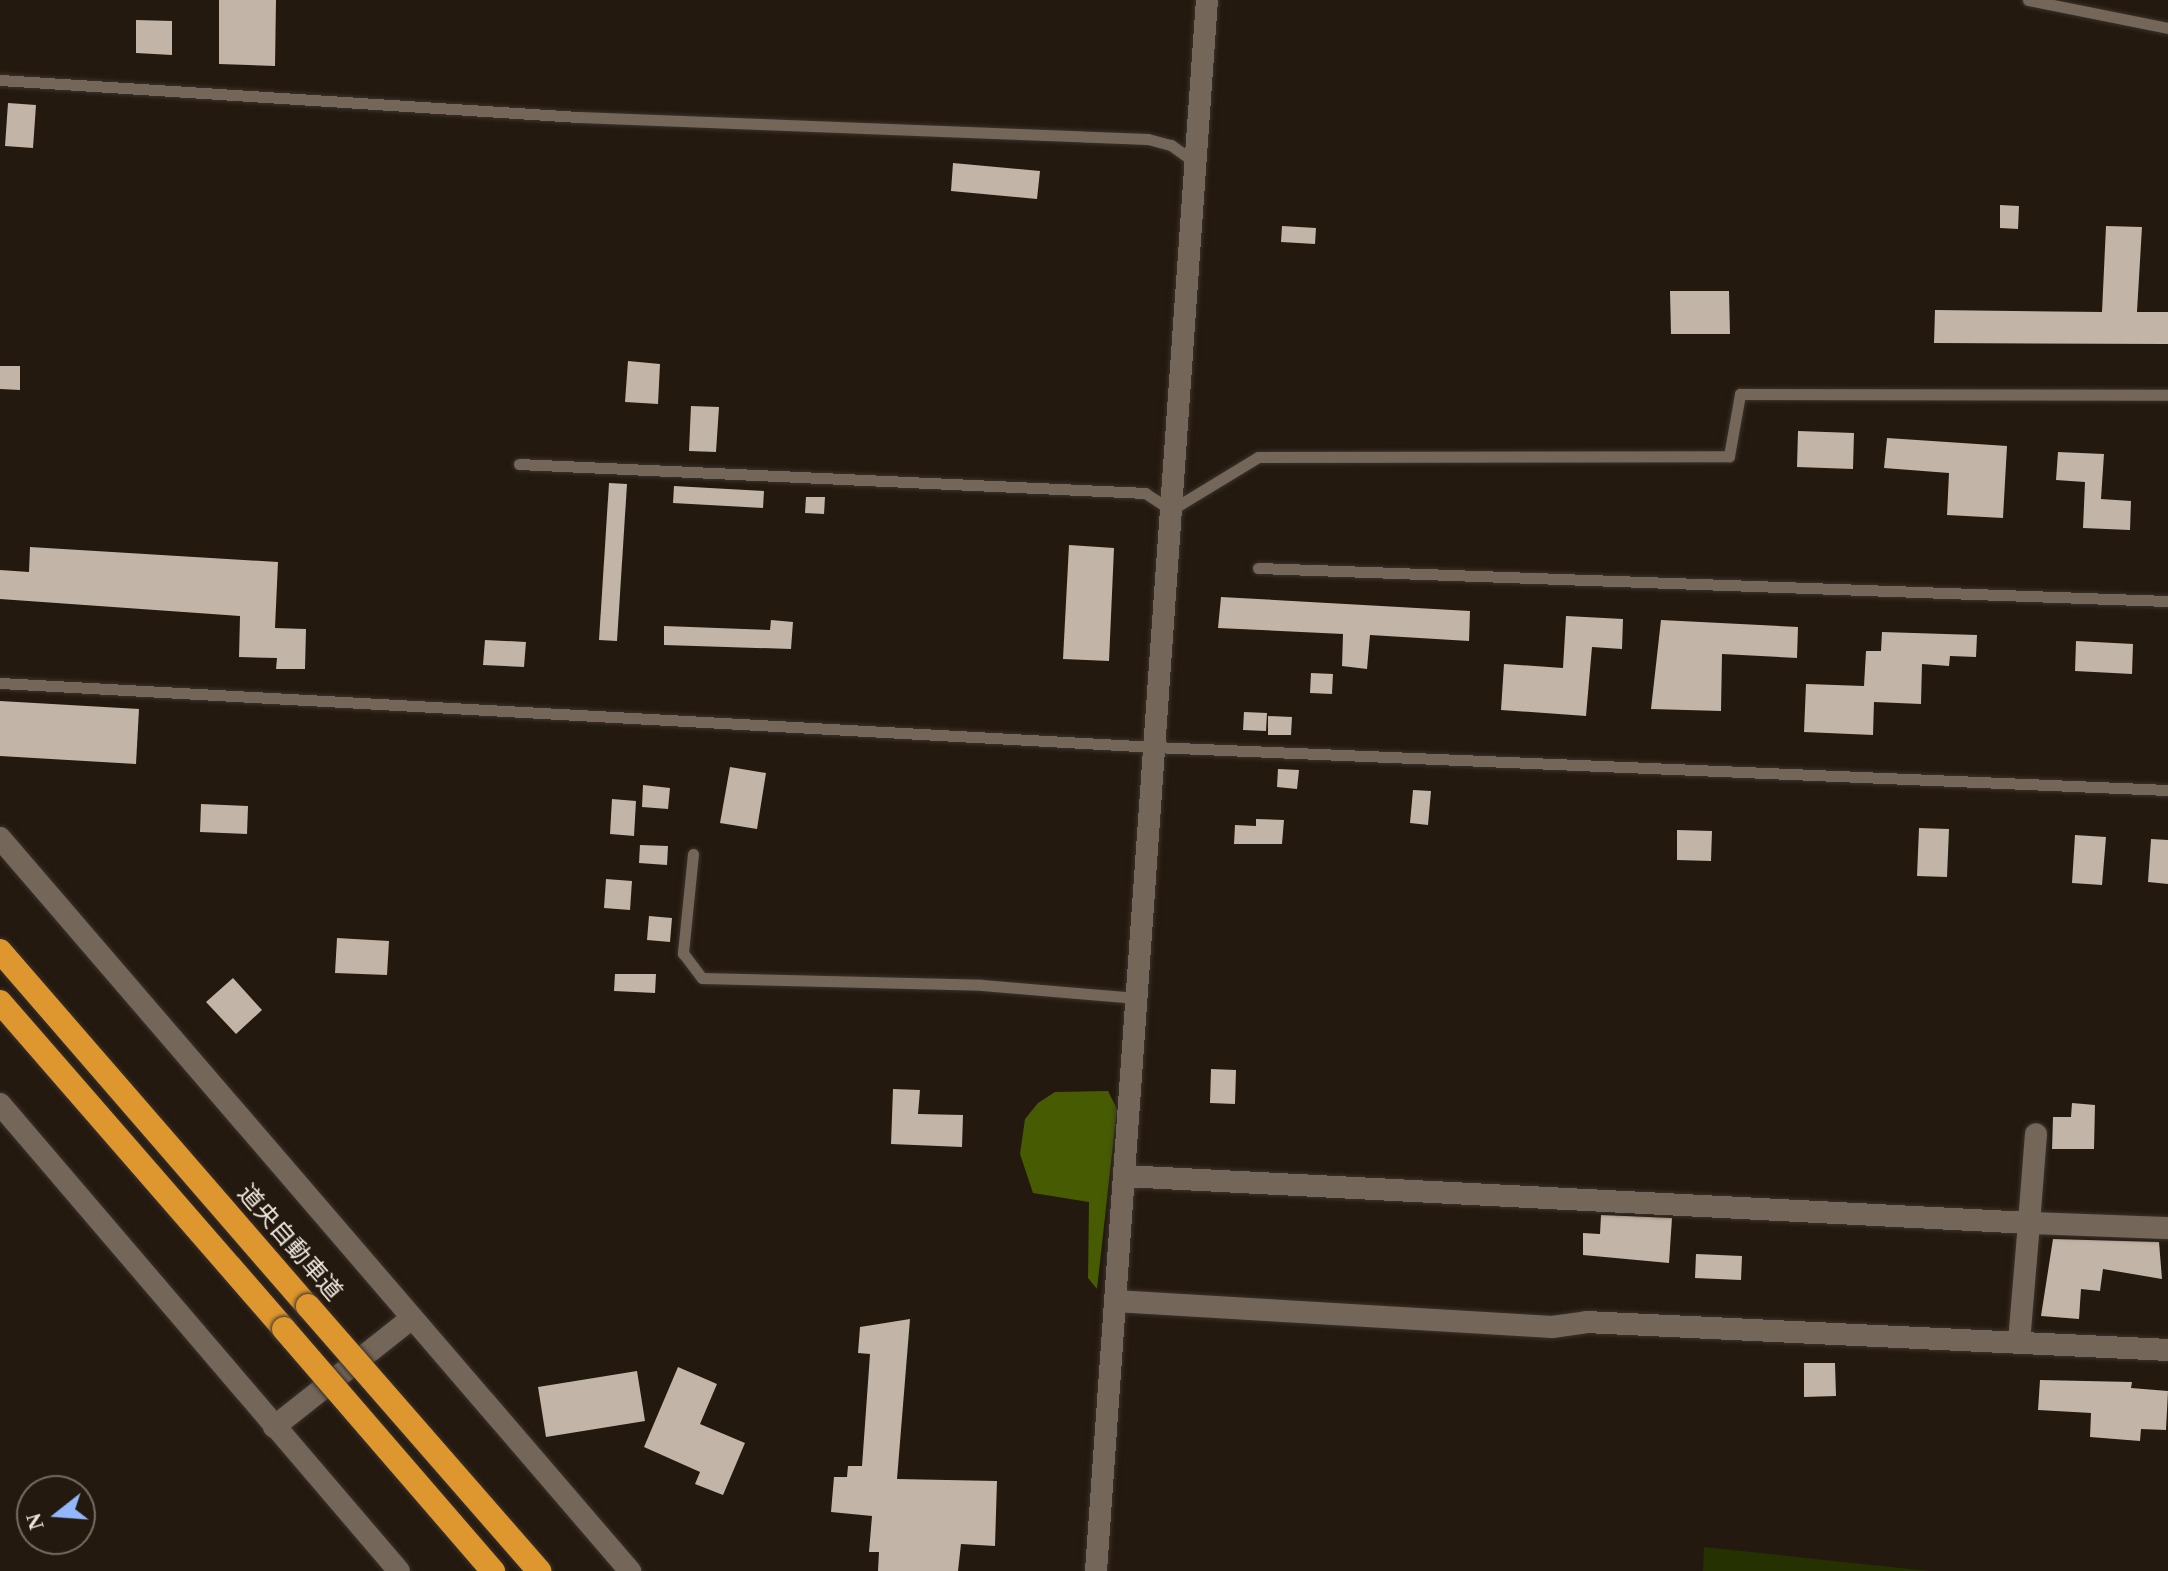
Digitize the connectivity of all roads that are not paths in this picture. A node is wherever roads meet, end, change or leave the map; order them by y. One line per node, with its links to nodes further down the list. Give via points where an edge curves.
1 (1207, 0): 5 (street)
2 (2028, 0): 3 (lane)
3 (2168, 28)
4 (0, 80): 5 (lane, via 579,117 1148,139 1171,145)
5 (1196, 163): 8 (street)
6 (2168, 395): 8 (lane, via 1740,394 1729,456 1258,457)
7 (519, 464): 8 (lane, via 1145,493)
8 (1171, 510): 12 (street)
9 (1258, 568): 10 (lane)
10 (2168, 601)
11 (0, 683): 12 (lane)
12 (1154, 747): 13 (lane); 17 (street)
13 (2168, 790)
14 (0, 838): 25 (street)
15 (693, 854): 17 (lane, via 683,953 702,978 982,985)
16 (0, 951): 31 (highway, 道央自動車道, bridge)
17 (1136, 998): 21 (street)
18 (0, 1002): 30 (highway, bridge)
19 (0, 1104): 28 (street)
20 (2036, 1134): 22 (street)
21 (1124, 1176): 22 (street); 24 (street)
22 (2029, 1223): 23 (street); 26 (street)
23 (2168, 1228)
24 (1115, 1301): 26 (street, via 1552,1327 1586,1322); 33 (street)
25 (412, 1318): 28 (street); 32 (street)
26 (2019, 1342): 27 (street)
27 (2168, 1350)
28 (274, 1427): 29 (street)
29 (399, 1571)
30 (493, 1571)
31 (539, 1571)
32 (630, 1571)
33 (1096, 1571)

